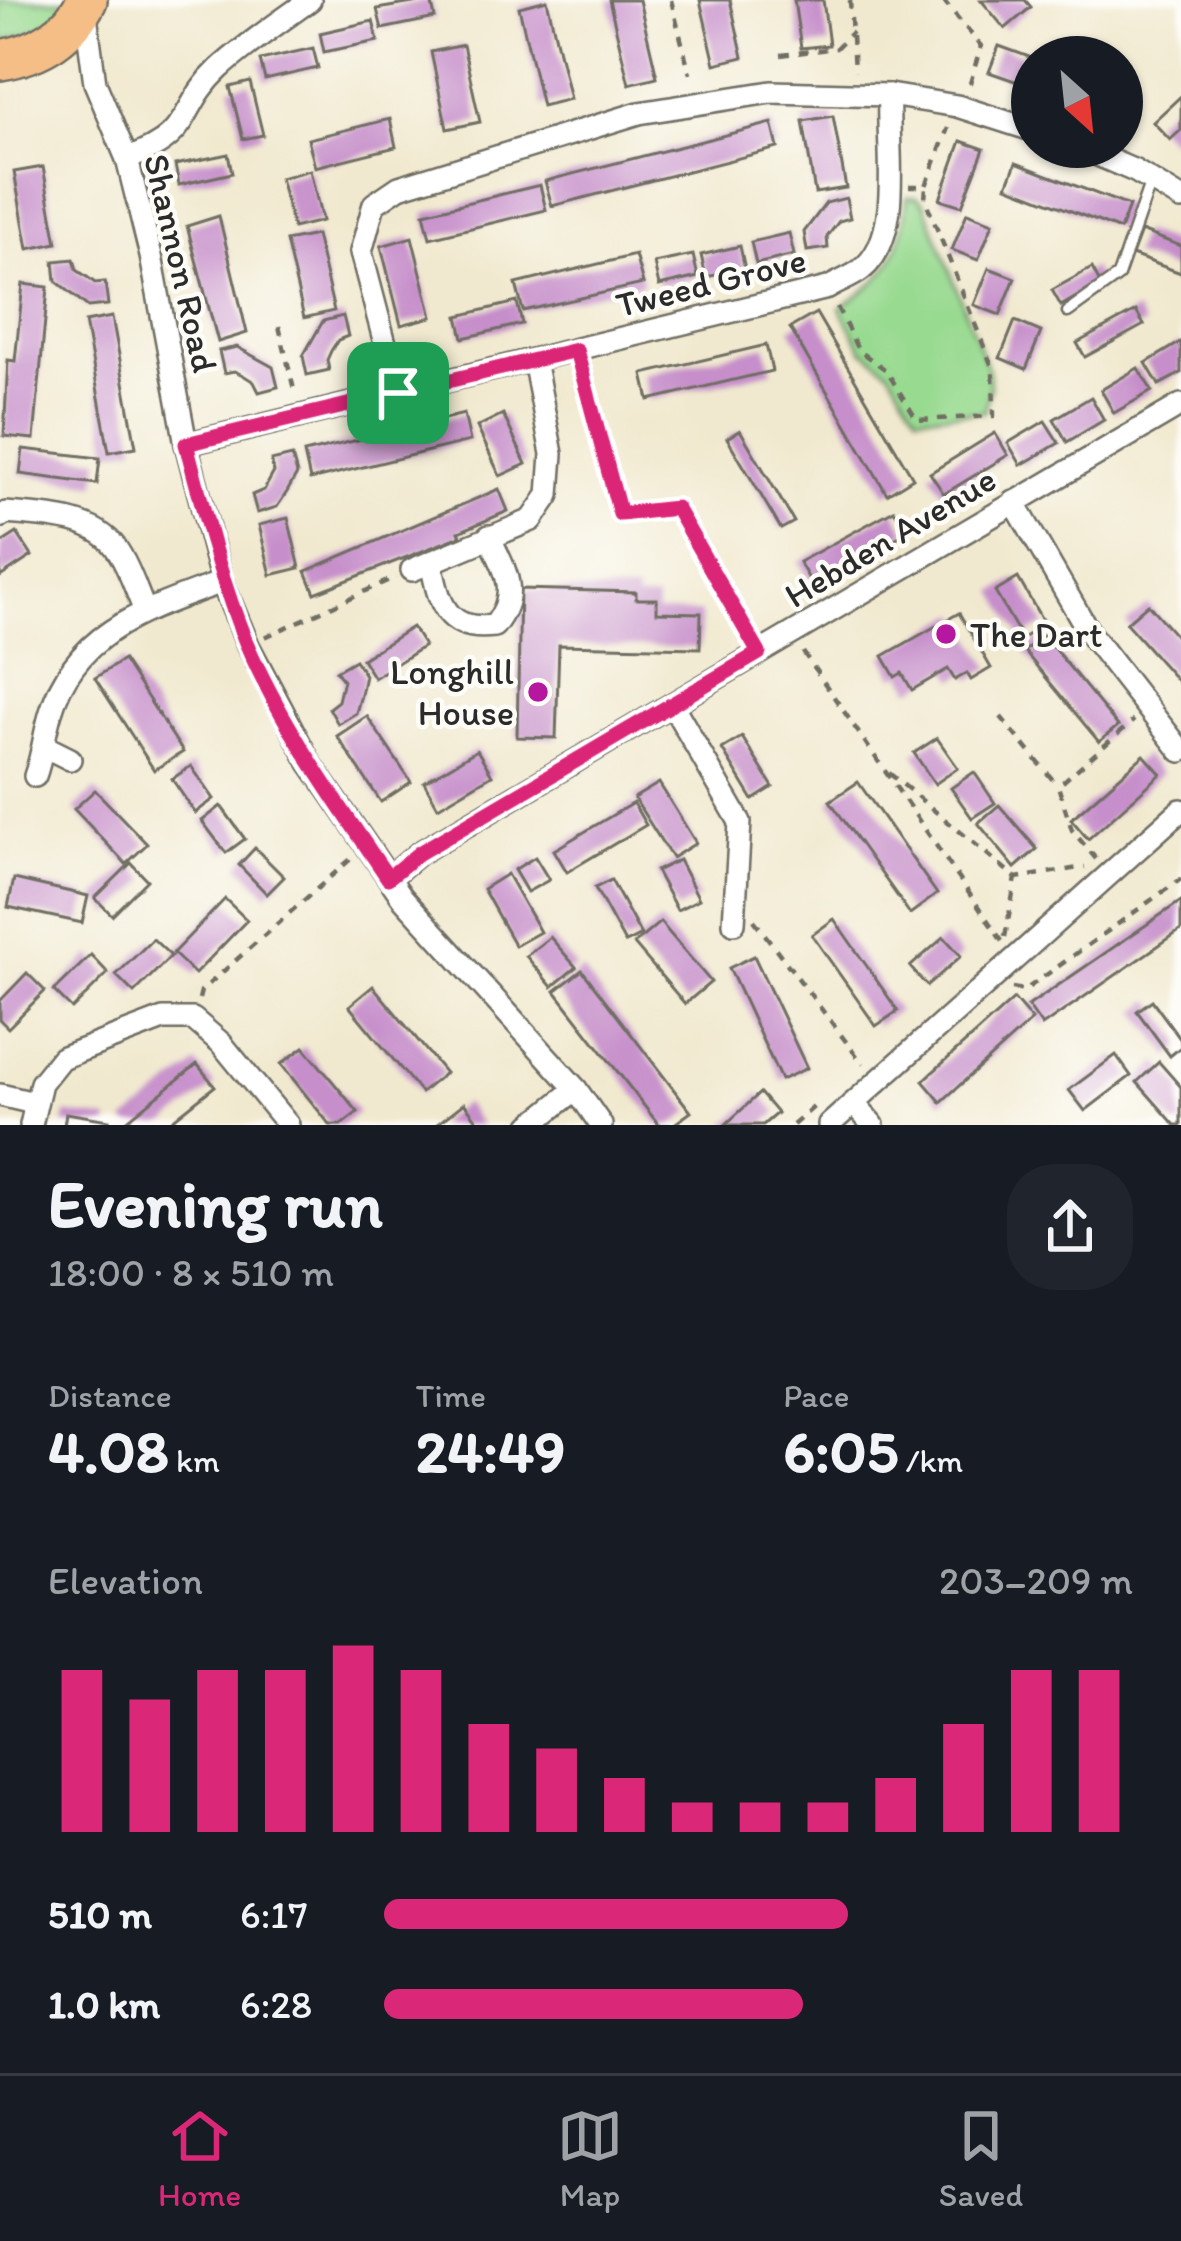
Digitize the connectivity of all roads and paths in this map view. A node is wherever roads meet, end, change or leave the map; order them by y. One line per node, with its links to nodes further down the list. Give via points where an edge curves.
1 (671, 0): 10 (path)
2 (850, 0): 6 (path)
3 (943, 0): 14 (path, via 981,46)
4 (86, 3): 7 (highway); 11 (street, Shannon Road)
5 (300, 3): 16 (street, via 216,72 175,135)
6 (852, 32): 8 (path, via 836,48); 12 (path)
7 (62, 54): 9 (highway); 11 (street, Shannon Road)
8 (781, 55)
9 (0, 60)
10 (690, 74)
11 (95, 83): 16 (street, Shannon Road)
12 (855, 94): 13 (street); 27 (street, via 771,92 638,113 399,187 374,204 361,252)
13 (889, 95): 14 (street); 20 (street, Tweed Grove)
14 (962, 98): 15 (street); 19 (path)
15 (1011, 120)
16 (127, 159): 30 (street, Shannon Road)
17 (1123, 168): 18 (street)
18 (1151, 181): 21 (street); 23 (lane, via 1118,276)
19 (926, 186): 20 (path); 22 (path, via 993,370 994,416 917,420 886,370 858,350)
20 (890, 187): 22 (street, Tweed Grove, via 880,246 864,268)
21 (1180, 196)
22 (827, 288): 25 (street, Tweed Grove)
23 (1068, 312)
24 (278, 326): 28 (path)
25 (576, 350): 26 (street, Tweed Grove); 39 (path, via 620,514 676,508)
26 (534, 360): 27 (street, Tweed Grove); 33 (street, via 551,454 549,496 532,520)
27 (398, 393): 30 (street, Tweed Grove)
28 (296, 400)
29 (1181, 405): 31 (street, Hebden Avenue)
30 (186, 444): 35 (street, Shannon Road)
31 (1013, 502): 37 (street, Hebden Avenue); 41 (street, via 1090,634)
32 (2, 509): 36 (street, via 60,517 115,545)
33 (489, 536): 34 (street); 34 (street, via 508,578 508,609 494,626 473,628 449,616)
34 (421, 566): 38 (path)
35 (223, 582): 36 (street); 38 (street, Shannon Road)
36 (146, 611): 43 (street, via 101,635 71,668)
37 (791, 634): 39 (street, Hebden Avenue); 46 (path)
38 (248, 645): 50 (street, Shannon Road, via 310,763)
39 (759, 653): 40 (street, Hebden Avenue)
40 (674, 706): 51 (street, Hebden Avenue); 54 (street, via 740,822)
41 (1148, 708): 44 (street); 48 (path)
42 (1000, 717): 48 (path)
43 (46, 747): 45 (street); 47 (street)
44 (1181, 751)
45 (70, 759)
46 (884, 770): 52 (path); 55 (path)
47 (34, 776)
48 (1058, 786): 52 (path, via 1072,830 1096,859)
49 (1181, 810): 55 (street)
50 (366, 845): 51 (street, Shannon Road); 56 (path, via 201,992)
51 (388, 878): 58 (street, Shannon Road)
52 (1016, 878): 55 (path)
53 (1181, 879): 55 (path, via 1025,990 1012,989)
54 (735, 913): 57 (path, via 742,906 787,959)
55 (1006, 958): 57 (street)
56 (193, 1019): 61 (street, via 164,1019 61,1058 41,1083); 62 (street)
57 (877, 1083): 60 (street)
58 (576, 1089): 63 (street); 64 (street, Shannon Road)
59 (0, 1095): 61 (street)
60 (854, 1104): 65 (street); 66 (street)
61 (33, 1114)
62 (288, 1125)
63 (531, 1125)
64 (601, 1125)
65 (829, 1125)
66 (873, 1125)

